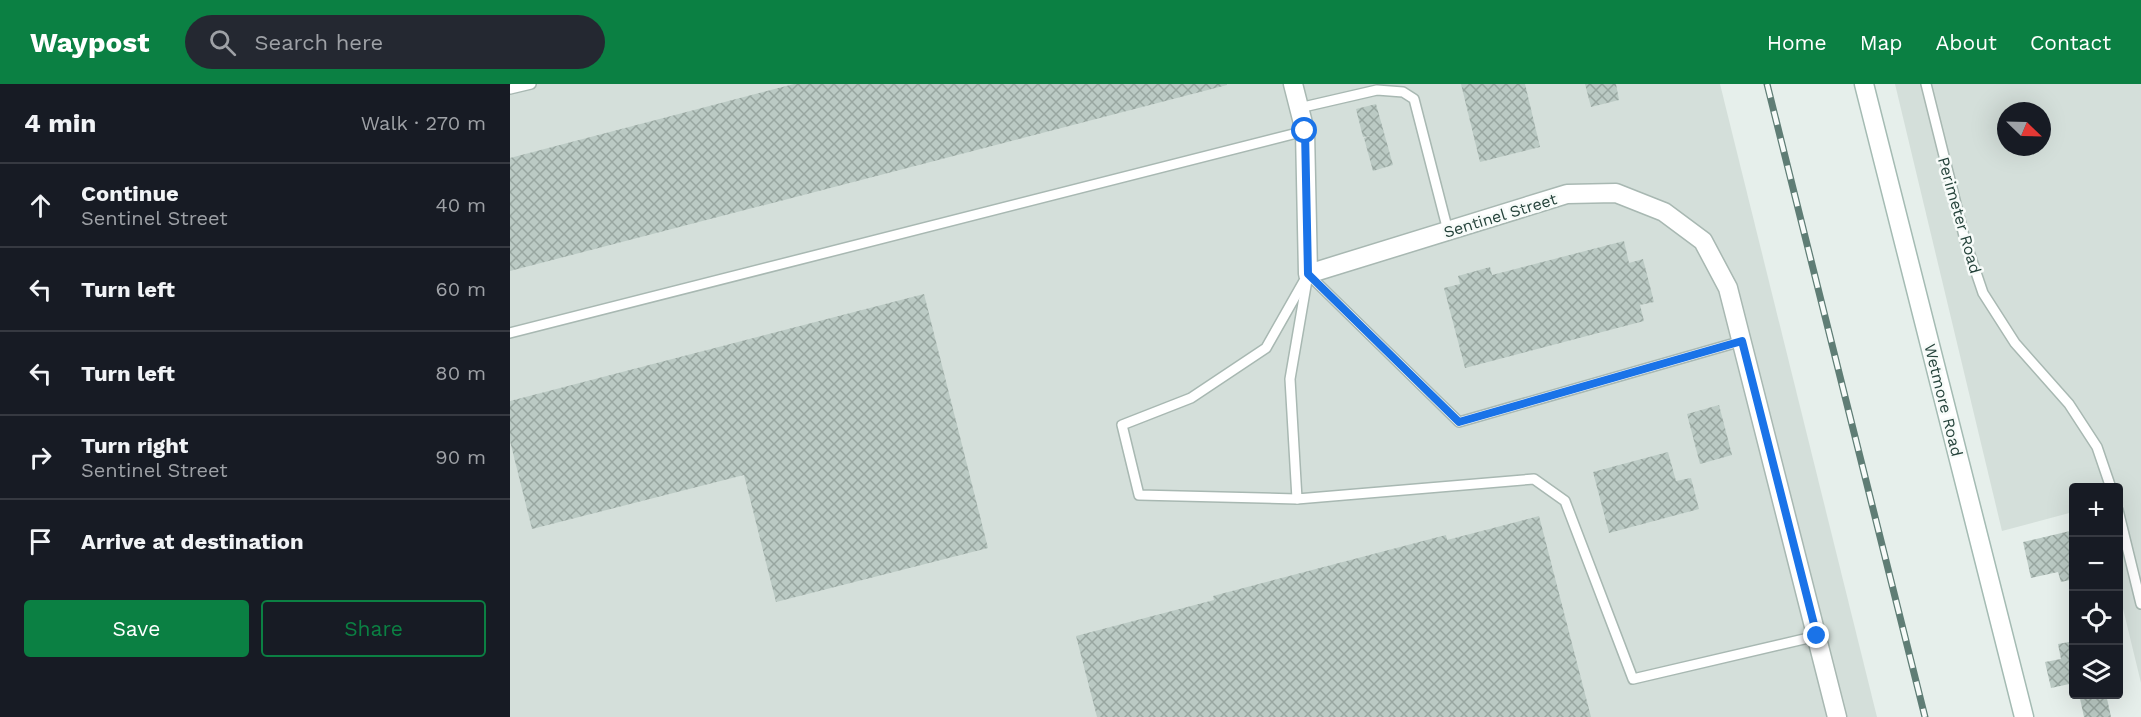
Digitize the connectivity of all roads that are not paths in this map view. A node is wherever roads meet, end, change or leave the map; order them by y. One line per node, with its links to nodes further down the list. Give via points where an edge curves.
1 (531, 84): 5 (lane)
2 (1293, 84): 6 (street)
3 (1864, 84): 18 (street, Wetmore Road)
4 (1926, 84): 12 (lane, Perimeter Road, via 1965,240 1983,292 2015,343 2069,404 2097,447)
5 (510, 89)
6 (1299, 108): 7 (street); 8 (lane, via 1377,90 1403,92 1414,99)
7 (1305, 131): 9 (street); 10 (lane)
8 (1448, 231): 9 (street, Sentinel Street); 11 (street, Sentinel Street, via 1567,194 1616,193 1664,212 1703,240 1728,288)
9 (1308, 274): 11 (lane, via 1459,422); 13 (lane, via 1290,379); 13 (lane, via 1266,348 1191,398 1122,425 1139,495)
10 (510, 333)
11 (1742, 341): 16 (street, Sentinel Street)
12 (2109, 483)
13 (1297, 499): 16 (lane, via 1534,479 1565,501 1633,679)
14 (2123, 530): 15 (lane)
15 (2141, 604)
16 (1817, 636): 17 (street, Sentinel Street)
17 (1837, 717)
18 (2024, 717)

